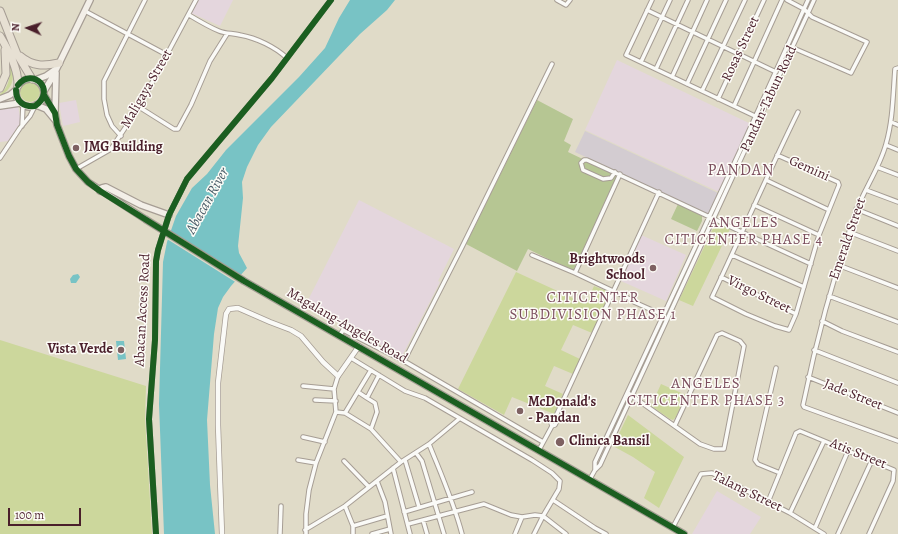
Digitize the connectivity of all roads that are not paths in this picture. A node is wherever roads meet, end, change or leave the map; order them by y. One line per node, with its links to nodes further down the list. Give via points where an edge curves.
1 (90, 0): 21 (main road)
2 (146, 0): 27 (street)
3 (196, 0): 23 (street, Maligaya Street)
4 (331, 0): 38 (street, Abacan Access Road)
5 (557, 0): 6 (street, via 565,4)
6 (570, 0)
7 (652, 0): 19 (street)
8 (670, 0): 24 (street)
9 (688, 0): 25 (street)
10 (708, 0): 26 (street)
11 (726, 0): 30 (street)
12 (745, 0): 32 (street)
13 (764, 0): 37 (street, Rosas Street)
14 (782, 0): 39 (street)
15 (787, 0): 18 (street)
16 (808, 0): 18 (street, Pandan-Tabun Road)
17 (814, 0): 22 (street, Pandan-Tabun Road)
18 (804, 9): 22 (street); 33 (street, Pandan-Tabun Road)
19 (647, 10): 24 (street); 40 (street, via 626,55)
20 (0, 11): 35 (highway)
21 (85, 11): 27 (street); 42 (main road)
22 (808, 12): 34 (street, Pandan-Tabun Road); 34 (street, via 812,17 867,42 851,73)
23 (189, 15): 28 (street); 36 (street, Maligaya Street)
24 (661, 17): 25 (street); 40 (street)
25 (677, 24): 26 (street); 44 (street)
26 (693, 32): 30 (street); 47 (street)
27 (128, 33): 36 (street); 68 (street, via 106,75 103,89 107,116)
28 (227, 34): 38 (street, via 253,39 277,49); 60 (street, via 210,60 178,129)
29 (0, 36): 31 (highway)
30 (708, 39): 32 (street); 49 (street)
31 (5, 44): 50 (highway, via 6,74); 51 (highway, via 16,71)
32 (723, 46): 37 (street); 52 (street)
33 (788, 46): 34 (street); 45 (street, Pandan-Tabun Road)
34 (792, 48): 46 (street, Pandan-Tabun Road)
35 (17, 54): 42 (highway, via 36,65); 48 (highway)
36 (167, 54): 60 (street, Maligaya Street)
37 (739, 54): 39 (street); 55 (street, Rosas Street)
38 (288, 58): 86 (street, Abacan Access Road, via 191,174)
39 (754, 61): 45 (street); 59 (street)
40 (641, 62): 44 (street)
41 (552, 64): 112 (street)
42 (57, 66): 48 (main road, via 46,76); 53 (main road); 62 (main road)
43 (897, 68): 65 (street, Emerald Street)
44 (656, 69): 47 (street)
45 (775, 72): 46 (street); 63 (street, Pandan-Tabun Road)
46 (780, 74): 63 (street, Pandan-Tabun Road)
47 (672, 77): 49 (street)
48 (34, 79): 51 (main road, via 24,80); 53 (main road, via 42,86)
49 (687, 84): 52 (street)
50 (0, 88)
51 (17, 88): 54 (main road, via 10,95); 56 (main road, via 16,94)
52 (702, 91): 55 (street)
53 (44, 93): 58 (main road, via 43,99); 62 (main road, Magalang-Angeles Road)
54 (0, 99)
55 (718, 99): 59 (street)
56 (22, 104): 57 (main road); 58 (main road); 67 (street)
57 (0, 106)
58 (36, 106): 64 (main road, Magalang-Angeles Road, via 46,109); 67 (street)
59 (734, 106): 63 (street)
60 (139, 107): 68 (street, Maligaya Street)
61 (798, 112): 71 (street)
62 (55, 113): 64 (main road, Magalang-Angeles Road)
63 (758, 117): 87 (street, Pandan-Tabun Road)
64 (56, 121): 74 (main road, Magalang-Angeles Road)
65 (891, 122): 66 (street); 69 (street, Emerald Street)
66 (898, 125)
67 (22, 126): 72 (street)
68 (121, 136): 74 (street, Maligaya Street, via 110,151)
69 (886, 145): 70 (street); 73 (street, Emerald Street)
70 (898, 150)
71 (777, 155): 78 (street); 85 (street, Gemini, via 838,182)
72 (0, 158)
73 (877, 167): 77 (street); 79 (street, Emerald Street)
74 (76, 169): 80 (main road, Magalang-Angeles Road)
75 (614, 172): 75 (street, via 611,178 606,180 583,170 581,163 587,160); 76 (street)
76 (620, 174): 81 (street); 97 (street)
77 (898, 175)
78 (766, 180): 83 (street); 85 (street)
79 (866, 190): 82 (street); 84 (street, Emerald Street)
80 (100, 191): 86 (main road, via 106,187 141,205); 107 (main road, Magalang-Angeles Road, bridge, via 244,280)
81 (659, 192): 87 (street); 101 (street)
82 (898, 202)
83 (754, 205): 89 (street); 91 (street)
84 (856, 209): 88 (street); 90 (street, Emerald Street)
85 (829, 210): 91 (street)
86 (169, 215): 183 (street, Abacan Access Road, via 156,261 155,332 149,419)
87 (710, 218): 89 (street); 104 (street, Pandan-Tabun Road); 123 (street, Pandan-Tabun Road)
88 (898, 226)
89 (742, 232): 93 (street); 95 (street)
90 (849, 232): 92 (street); 96 (street, Emerald Street)
91 (819, 235): 95 (street)
92 (898, 251)
93 (732, 255): 98 (street); 99 (street)
94 (532, 256): 97 (street)
95 (811, 264): 99 (street)
96 (838, 265): 100 (street); 102 (street, Emerald Street)
97 (575, 274): 101 (street)
98 (721, 277): 103 (street, Virgo Street); 103 (street, via 712,297 746,314 789,330)
99 (804, 287): 103 (street)
100 (898, 288)
101 (613, 291): 104 (street); 143 (street)
102 (829, 296): 105 (street, Emerald Street); 106 (street)
103 (796, 314)
104 (663, 315): 122 (street, Pandan-Tabun Road)
105 (822, 321): 109 (street, Emerald Street); 110 (street)
106 (898, 322)
107 (340, 335): 108 (main road, Magalang-Angeles Road); 112 (street, via 344,330)
108 (359, 346): 111 (street); 128 (main road, Magalang-Angeles Road)
109 (814, 350): 117 (street, Emerald Street); 118 (street)
110 (898, 352)
111 (351, 358): 114 (street); 116 (street)
112 (404, 362): 125 (street)
113 (776, 368): 156 (street, via 755,460 758,464)
114 (371, 370): 115 (street); 121 (street)
115 (379, 375): 124 (street); 132 (street, via 408,393 425,398)
116 (338, 376): 120 (street); 184 (street, via 301,336 238,308 229,309 226,314 218,383)
117 (808, 377): 131 (street, Jade Street); 141 (street, Emerald Street, via 804,408)
118 (898, 383)
119 (303, 386): 120 (street)
120 (334, 389): 127 (street)
121 (358, 392): 124 (street); 130 (street)
122 (628, 393): 123 (street); 155 (street, Pandan-Tabun Road, via 595,462)
123 (632, 396): 134 (street); 155 (street, Pandan-Tabun Road, via 600,465)
124 (367, 398): 136 (street, via 375,403 377,412)
125 (467, 399): 128 (street); 133 (street)
126 (315, 400): 127 (street)
127 (336, 401): 129 (street)
128 (464, 406): 135 (main road, Magalang-Angeles Road)
129 (336, 412): 130 (street); 142 (street)
130 (345, 413): 136 (street)
131 (898, 413)
132 (459, 419): 144 (street); 162 (street, via 559,478 559,489)
133 (503, 419): 135 (street); 137 (street)
134 (675, 426): 134 (street, via 717,335 722,333 740,341 744,346 724,449 714,449 700,444)
135 (499, 427): 139 (main road, Magalang-Angeles Road)
136 (371, 428): 152 (street)
137 (526, 432): 139 (street); 143 (street)
138 (303, 437): 142 (street)
139 (521, 440): 145 (main road, Magalang-Angeles Road)
140 (824, 441): 146 (street, Atis Street); 156 (street, Atis Street, via 800,431 796,433); 170 (street)
141 (898, 441)
142 (325, 442): 153 (street)
143 (543, 442): 145 (street)
144 (428, 444): 147 (street); 161 (street)
145 (539, 450): 157 (main road, Magalang-Angeles Road)
146 (848, 451): 150 (street, Atis Street); 180 (street)
147 (416, 453): 149 (street); 163 (street, via 422,461)
148 (298, 460): 153 (street)
149 (405, 460): 152 (street); 167 (street)
150 (872, 460): 200 (street); 201 (street, Atis Street, via 893,468 895,474)
151 (344, 461): 159 (street)
152 (401, 462): 154 (street)
153 (316, 463): 182 (street, via 309,490)
154 (393, 468): 158 (street); 169 (street)
155 (595, 470): 157 (street, Pandan-Tabun Road)
156 (780, 473): 164 (street)
157 (590, 479): 178 (main road, Magalang-Angeles Road)
158 (377, 481): 159 (street); 171 (street)
159 (369, 487): 166 (street)
160 (472, 492): 161 (street)
161 (450, 498): 163 (street); 168 (street)
162 (553, 500): 173 (street); 197 (street)
163 (435, 502): 167 (street); 172 (street)
164 (768, 502): 170 (street, Talang Street); 178 (street, Talang Street, via 712,473 700,474)
165 (281, 506): 185 (street)
166 (345, 506): 177 (street); 182 (street)
167 (419, 507): 169 (street)
168 (454, 511): 172 (street); 174 (street, via 484,504 510,516); 192 (street)
169 (404, 512): 176 (street)
170 (790, 513): 180 (street, Talang Street)
171 (387, 516): 177 (street); 181 (street)
172 (439, 516): 175 (street); 191 (street)
173 (543, 516): 174 (street); 179 (street); 194 (street)
174 (522, 517): 193 (street)
175 (423, 520): 176 (street); 190 (street)
176 (408, 524): 189 (street)
177 (353, 526): 186 (street)
178 (673, 527): 198 (main road, Magalang-Angeles Road)
179 (559, 528): 195 (street); 196 (street)
180 (814, 528): 199 (street, Talang Street)
181 (390, 529): 187 (street); 188 (street)
182 (306, 532)
183 (156, 534)
184 (222, 534)
185 (280, 534)
186 (354, 534)
187 (372, 534)
188 (391, 534)
189 (410, 534)
190 (427, 534)
191 (444, 534)
192 (462, 534)
193 (515, 534)
194 (534, 534)
195 (556, 534)
196 (566, 534)
197 (606, 534)
198 (684, 534)
199 (824, 534)
200 (838, 534)
201 (869, 534)

